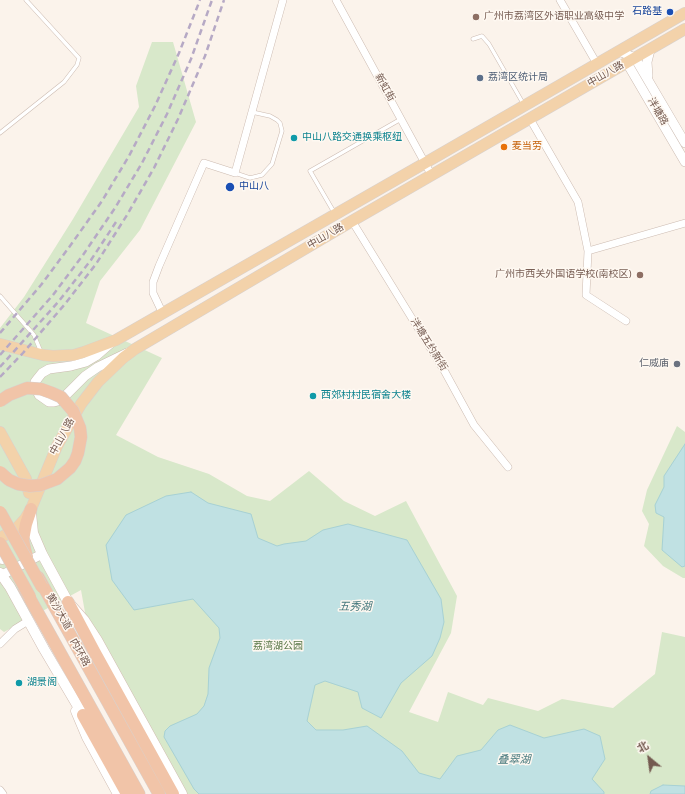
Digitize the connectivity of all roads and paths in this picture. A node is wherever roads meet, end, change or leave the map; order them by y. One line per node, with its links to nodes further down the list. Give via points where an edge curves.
1 (26, 0): 17 (lane, via 79,58 77,65 64,82)
2 (283, 0): 14 (street)
3 (336, 0): 15 (street, 新虹街)
4 (560, 0): 11 (street)
5 (685, 13): 9 (main road, 中山八路)
6 (685, 30): 8 (main road, 中山八路)
7 (473, 39): 13 (lane, via 482,36 489,44)
8 (650, 50): 10 (main road, 中山八路); 12 (street, via 647,68)
9 (619, 51): 10 (street); 11 (main road, 中山八路)
10 (631, 60): 12 (street); 16 (main road, 中山八路); 19 (street, 泮塘路)
11 (597, 64): 13 (main road, 中山八路)
12 (652, 85): 18 (street)
13 (525, 106): 20 (main road, 中山八路)
14 (252, 112): 21 (street); 21 (lane, via 278,120 282,131 272,164 262,175 250,178)
15 (401, 119): 20 (street, 新虹街); 23 (lane, via 310,171)
16 (530, 119): 22 (main road, 中山八路); 26 (street, via 578,202)
17 (0, 133)
18 (685, 143)
19 (685, 162)
20 (425, 164): 22 (street, 新虹街); 23 (main road, 中山八路)
21 (235, 174): 28 (street, via 204,163 154,282 153,293)
22 (432, 176): 24 (main road, 中山八路)
23 (335, 215): 28 (main road, 中山八路)
24 (352, 221): 32 (main road, 中山八路); 36 (street, 泮塘五约新街, via 445,372 474,425)
25 (685, 223): 26 (street)
26 (588, 251): 29 (street, via 586,295)
27 (0, 296): 33 (lane, via 34,335)
28 (162, 312): 30 (main road, 中山八路)
29 (626, 321)
30 (116, 340): 32 (street, via 86,362 49,369 42,373 35,382 39,395 49,402 58,401 98,367); 33 (main road, 中山八路, via 74,354)
31 (0, 344): 33 (main road, 中山八路)
32 (135, 349): 38 (main road, 中山八路, via 108,372 81,404 57,446)
33 (43, 355)
34 (0, 401): 37 (highway, bridge, via 28,388 41,389 61,397 73,411 81,438 75,461 64,474 53,481 30,486 18,484)
35 (0, 432): 38 (main road, via 26,479)
36 (508, 467)
37 (0, 472)
38 (31, 509): 40 (main road, 中山八路, via 22,524); 42 (main road, via 33,533); 44 (highway, 黄沙大道, via 23,540)
39 (0, 512): 58 (highway, 内环路, bridge)
40 (0, 538)
41 (0, 543): 57 (highway, 内环路, bridge)
42 (42, 554): 44 (street); 47 (main road)
43 (1, 559): 45 (highway, 黄沙大道)
44 (29, 561): 45 (street); 58 (highway, 黄沙大道)
45 (12, 569): 46 (street); 52 (highway, 黄沙大道)
46 (1, 574): 48 (main road)
47 (68, 602): 59 (highway); 60 (main road, via 97,640)
48 (28, 621): 49 (street, via 15,629); 50 (main road)
49 (0, 644)
50 (72, 695): 51 (main road); 55 (main road, via 87,737)
51 (83, 715): 52 (main road); 56 (highway)
52 (97, 720): 57 (highway, 黄沙大道)
53 (0, 790): 54 (street)
54 (3, 794)
55 (118, 794)
56 (126, 794)
57 (140, 794)
58 (158, 794)
59 (173, 794)
60 (182, 794)

